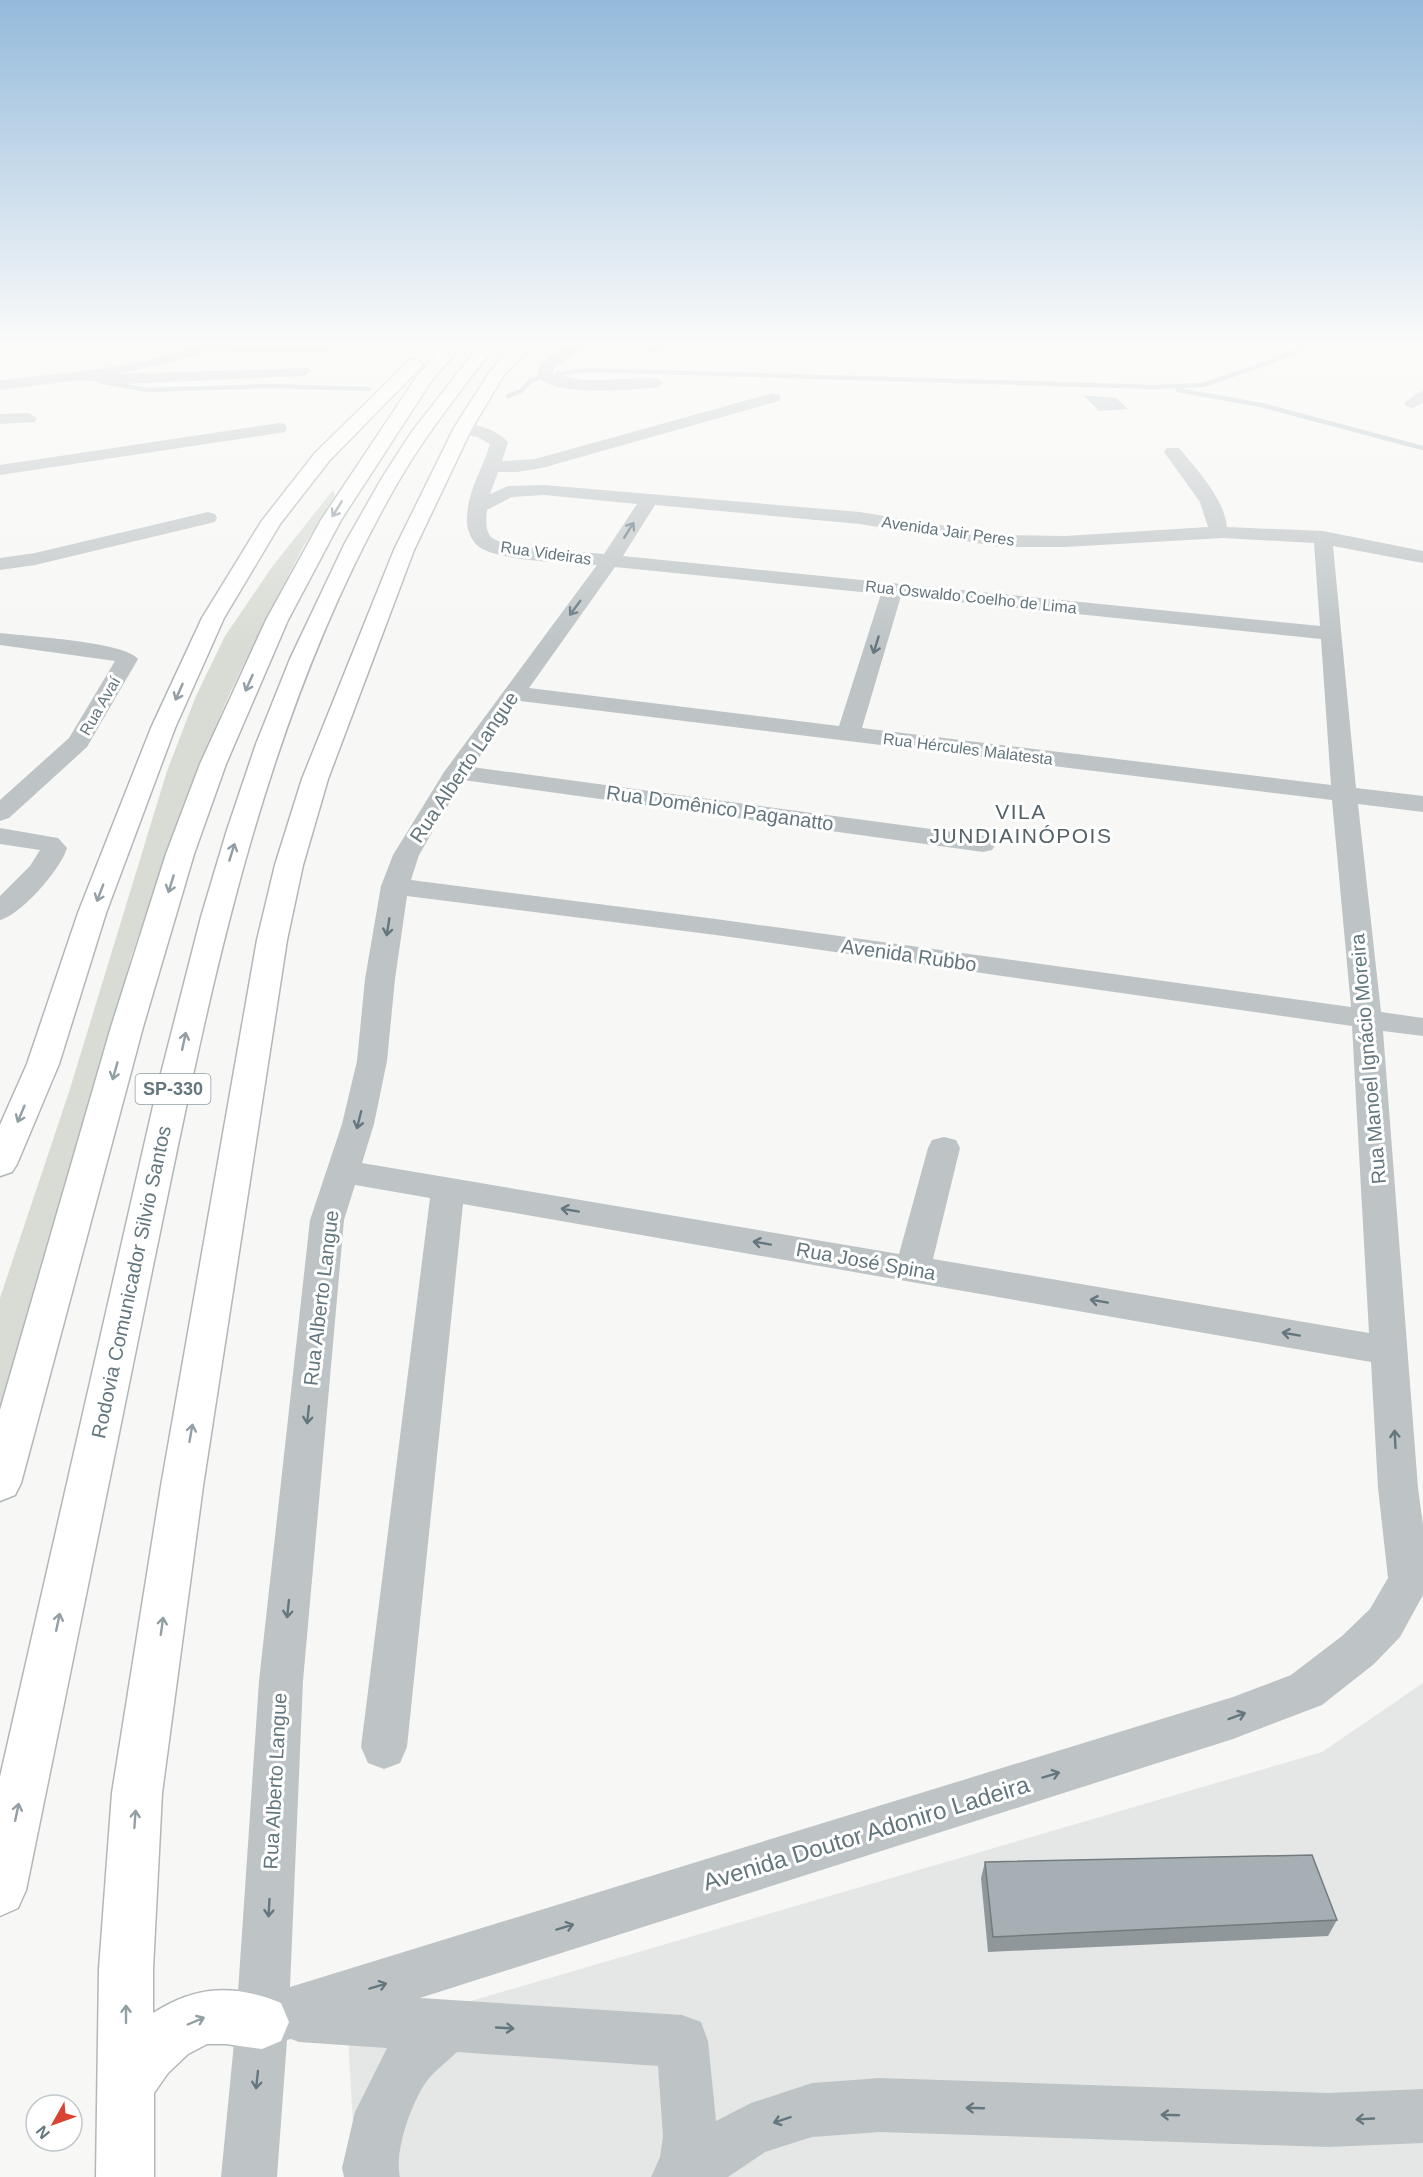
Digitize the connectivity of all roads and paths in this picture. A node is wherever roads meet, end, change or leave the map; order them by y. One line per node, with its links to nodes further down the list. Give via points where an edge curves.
1 (175, 444): 11 (street)
2 (336, 444): 22 (highway, via 271,522)
3 (359, 444): 22 (highway, via 289,517 243,587)
4 (381, 444): 45 (highway, SP-330, one-way to 45, via 331,520 277,620 213,764 180,855 128,1027)
5 (413, 444): 49 (highway, Rodovia Comunicador Silvio Santos / SP-330, one-way to 5, via 186,1031 230,861 258,770 313,630 366,521)
6 (455, 444): 52 (highway, one-way to 6, via 126,1969 137,1793 182,1486 272,940 315,779 404,550)
7 (498, 444): 10 (street)
8 (609, 444): 10 (street, via 536,464)
9 (1173, 452): 16 (street, via 1209,501)
10 (490, 469): 12 (street, Avenida Jair Peres, via 510,482); 14 (street, Rua Videiras)
11 (0, 470)
12 (544, 490): 13 (street, Avenida Jair Peres); 14 (street, Avenida Jair Peres, via 508,492)
13 (649, 500): 16 (street, Avenida Jair Peres, via 847,517 996,541); 19 (street, Rua Alberto Langue, one-way to 13)
14 (478, 507): 19 (street, Rua Videiras, via 477,530 493,546)
15 (208, 518): 20 (street, via 35,559 29,568)
16 (1217, 533): 17 (street, Avenida Jair Peres)
17 (1323, 537): 18 (street, Avenida Jair Peres); 23 (street, Rua Manoel Ignácio Moreira)
18 (1423, 557)
19 (609, 561): 21 (street, Rua Oswaldo Coelho de Lima); 25 (street, Rua Alberto Langue, one-way to 25)
20 (5, 573)
21 (893, 590): 23 (street, Rua Oswaldo Coelho de Lima); 26 (street, one-way to 26)
22 (213, 618): 38 (highway, one-way to 38, via 163,728 92,913 43,1064)
23 (1332, 634): 28 (street, Rua Manoel Ignácio Moreira)
24 (0, 639): 30 (street, Rua Avaí, via 114,653 127,659 79,742)
25 (513, 693): 26 (street, Rua Hércules Malatesta); 27 (street, Rua Alberto Langue)
26 (848, 735): 28 (street, Rua Hércules Malatesta)
27 (456, 772): 32 (street, Rua Domênico Paganatto); 33 (street, Rua Alberto Langue, via 406,855)
28 (1344, 794): 29 (street, Rua Hércules Malatesta); 35 (street, Rua Manoel Ignácio Moreira)
29 (1423, 804)
30 (0, 813)
31 (0, 836): 34 (street, via 54,848 54,854)
32 (983, 844)
33 (395, 886): 35 (street, Avenida Rubbo, via 716,927); 39 (street, Rua Alberto Langue, one-way to 39, via 372,1061 358,1124)
34 (0, 912)
35 (1367, 1020): 36 (street, Avenida Rubbo); 42 (street, Rua Manoel Ignácio Moreira)
36 (1423, 1027)
37 (944, 1148): 41 (street)
38 (0, 1164)
39 (342, 1171): 40 (street, Rua José Spina); 50 (street, Rua Alberto Langue, one-way to 50, via 327,1220 281,1681)
40 (448, 1189): 41 (street, Rua José Spina, one-way to 40); 48 (street)
41 (913, 1269): 43 (street, Rua José Spina, one-way to 41)
42 (1387, 1308): 43 (street); 44 (street, Rua Manoel Ignácio Moreira)
43 (1344, 1343): 44 (street, Rua José Spina)
44 (1390, 1351): 46 (street, Rua Manoel Ignácio Moreira, one-way to 44)
45 (0, 1483)
46 (1411, 1492): 47 (street, Rua Manoel Ignácio Moreira)
47 (1416, 1576): 50 (street, Avenida Doutor Adoniro Ladeira, one-way to 47, via 1233,1718 1306,1690 1358,1650 1385,1623)
48 (384, 1747)
49 (0, 1890)
50 (274, 2018): 51 (street); 52 (highway, one-way to 50, via 153,2046 174,2030 208,2016); 56 (street, Rua Alberto Langue, one-way to 56)
51 (447, 2026): 54 (street, one-way to 54, via 682,2041 690,2136); 57 (street, via 408,2063 382,2112 370,2168)
52 (125, 2088): 55 (highway)
53 (1423, 2116): 54 (street, one-way to 54, via 1328,2120 880,2105 812,2110 752,2130)
54 (683, 2174)
55 (125, 2177)
56 (249, 2177)
57 (372, 2177)

